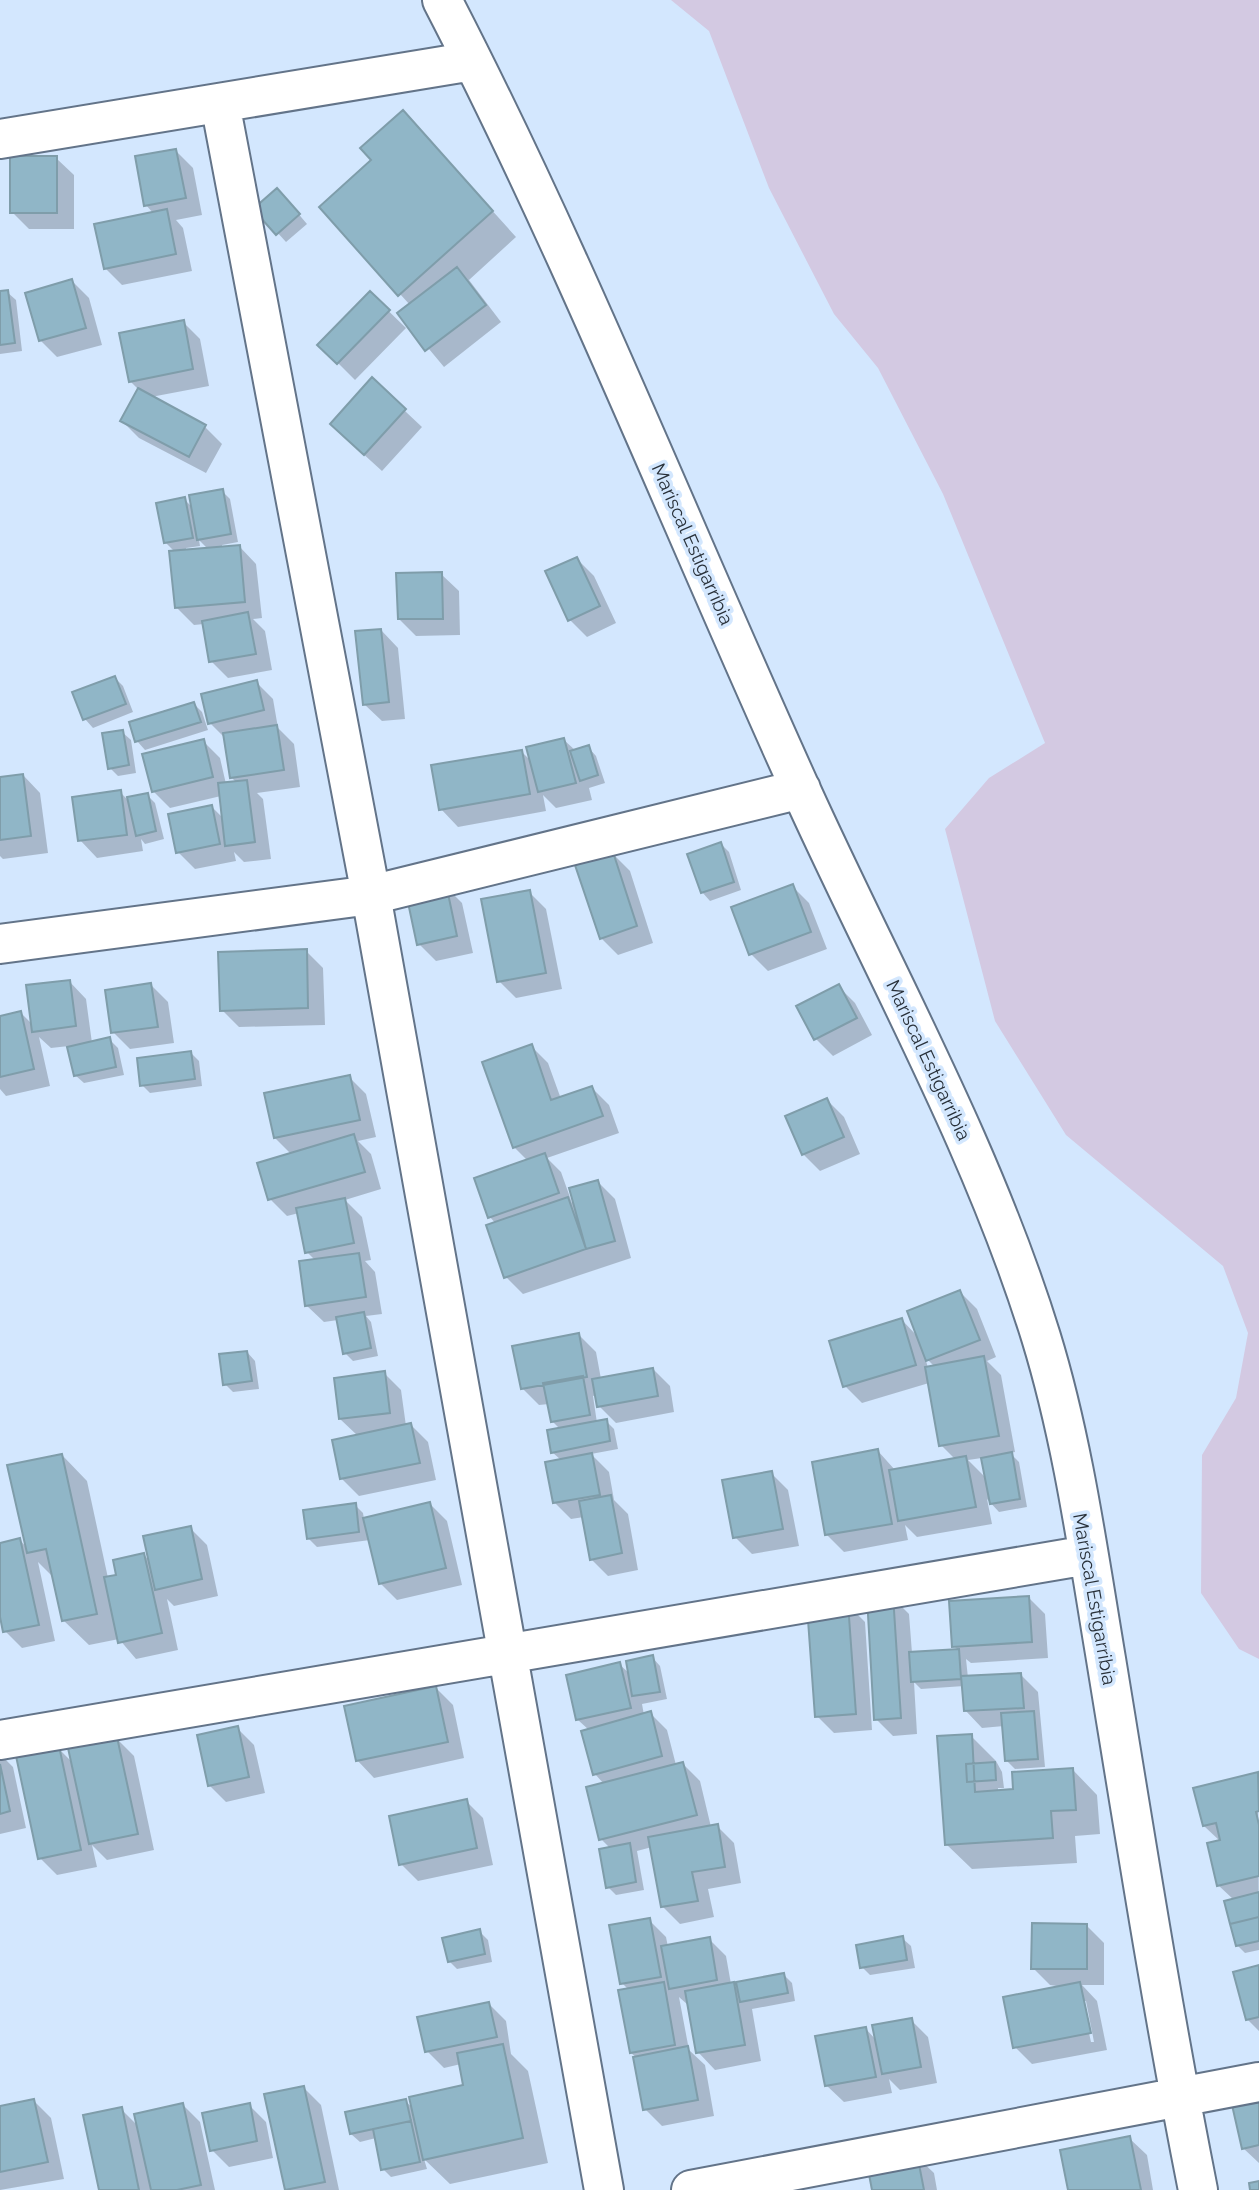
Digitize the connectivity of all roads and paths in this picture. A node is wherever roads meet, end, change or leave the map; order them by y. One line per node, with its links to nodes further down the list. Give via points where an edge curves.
1 (442, 0): 2 (street, Mariscal Estigarribia)
2 (473, 61): 3 (street); 5 (street, Mariscal Estigarribia, via 556,232)
3 (220, 103): 4 (street); 6 (street)
4 (0, 139)
5 (801, 789): 6 (street); 8 (street, Mariscal Estigarribia, via 981,1170 1041,1337 1062,1417)
6 (371, 895): 7 (street); 9 (street)
7 (0, 944)
8 (1088, 1555): 9 (street); 12 (street, Mariscal Estigarribia)
9 (508, 1653): 10 (street); 13 (street)
10 (0, 1740)
11 (1259, 2082): 12 (street)
12 (1179, 2097): 14 (street); 15 (street, Mariscal Estigarribia)
13 (604, 2190)
14 (691, 2190)
15 (1198, 2190)

